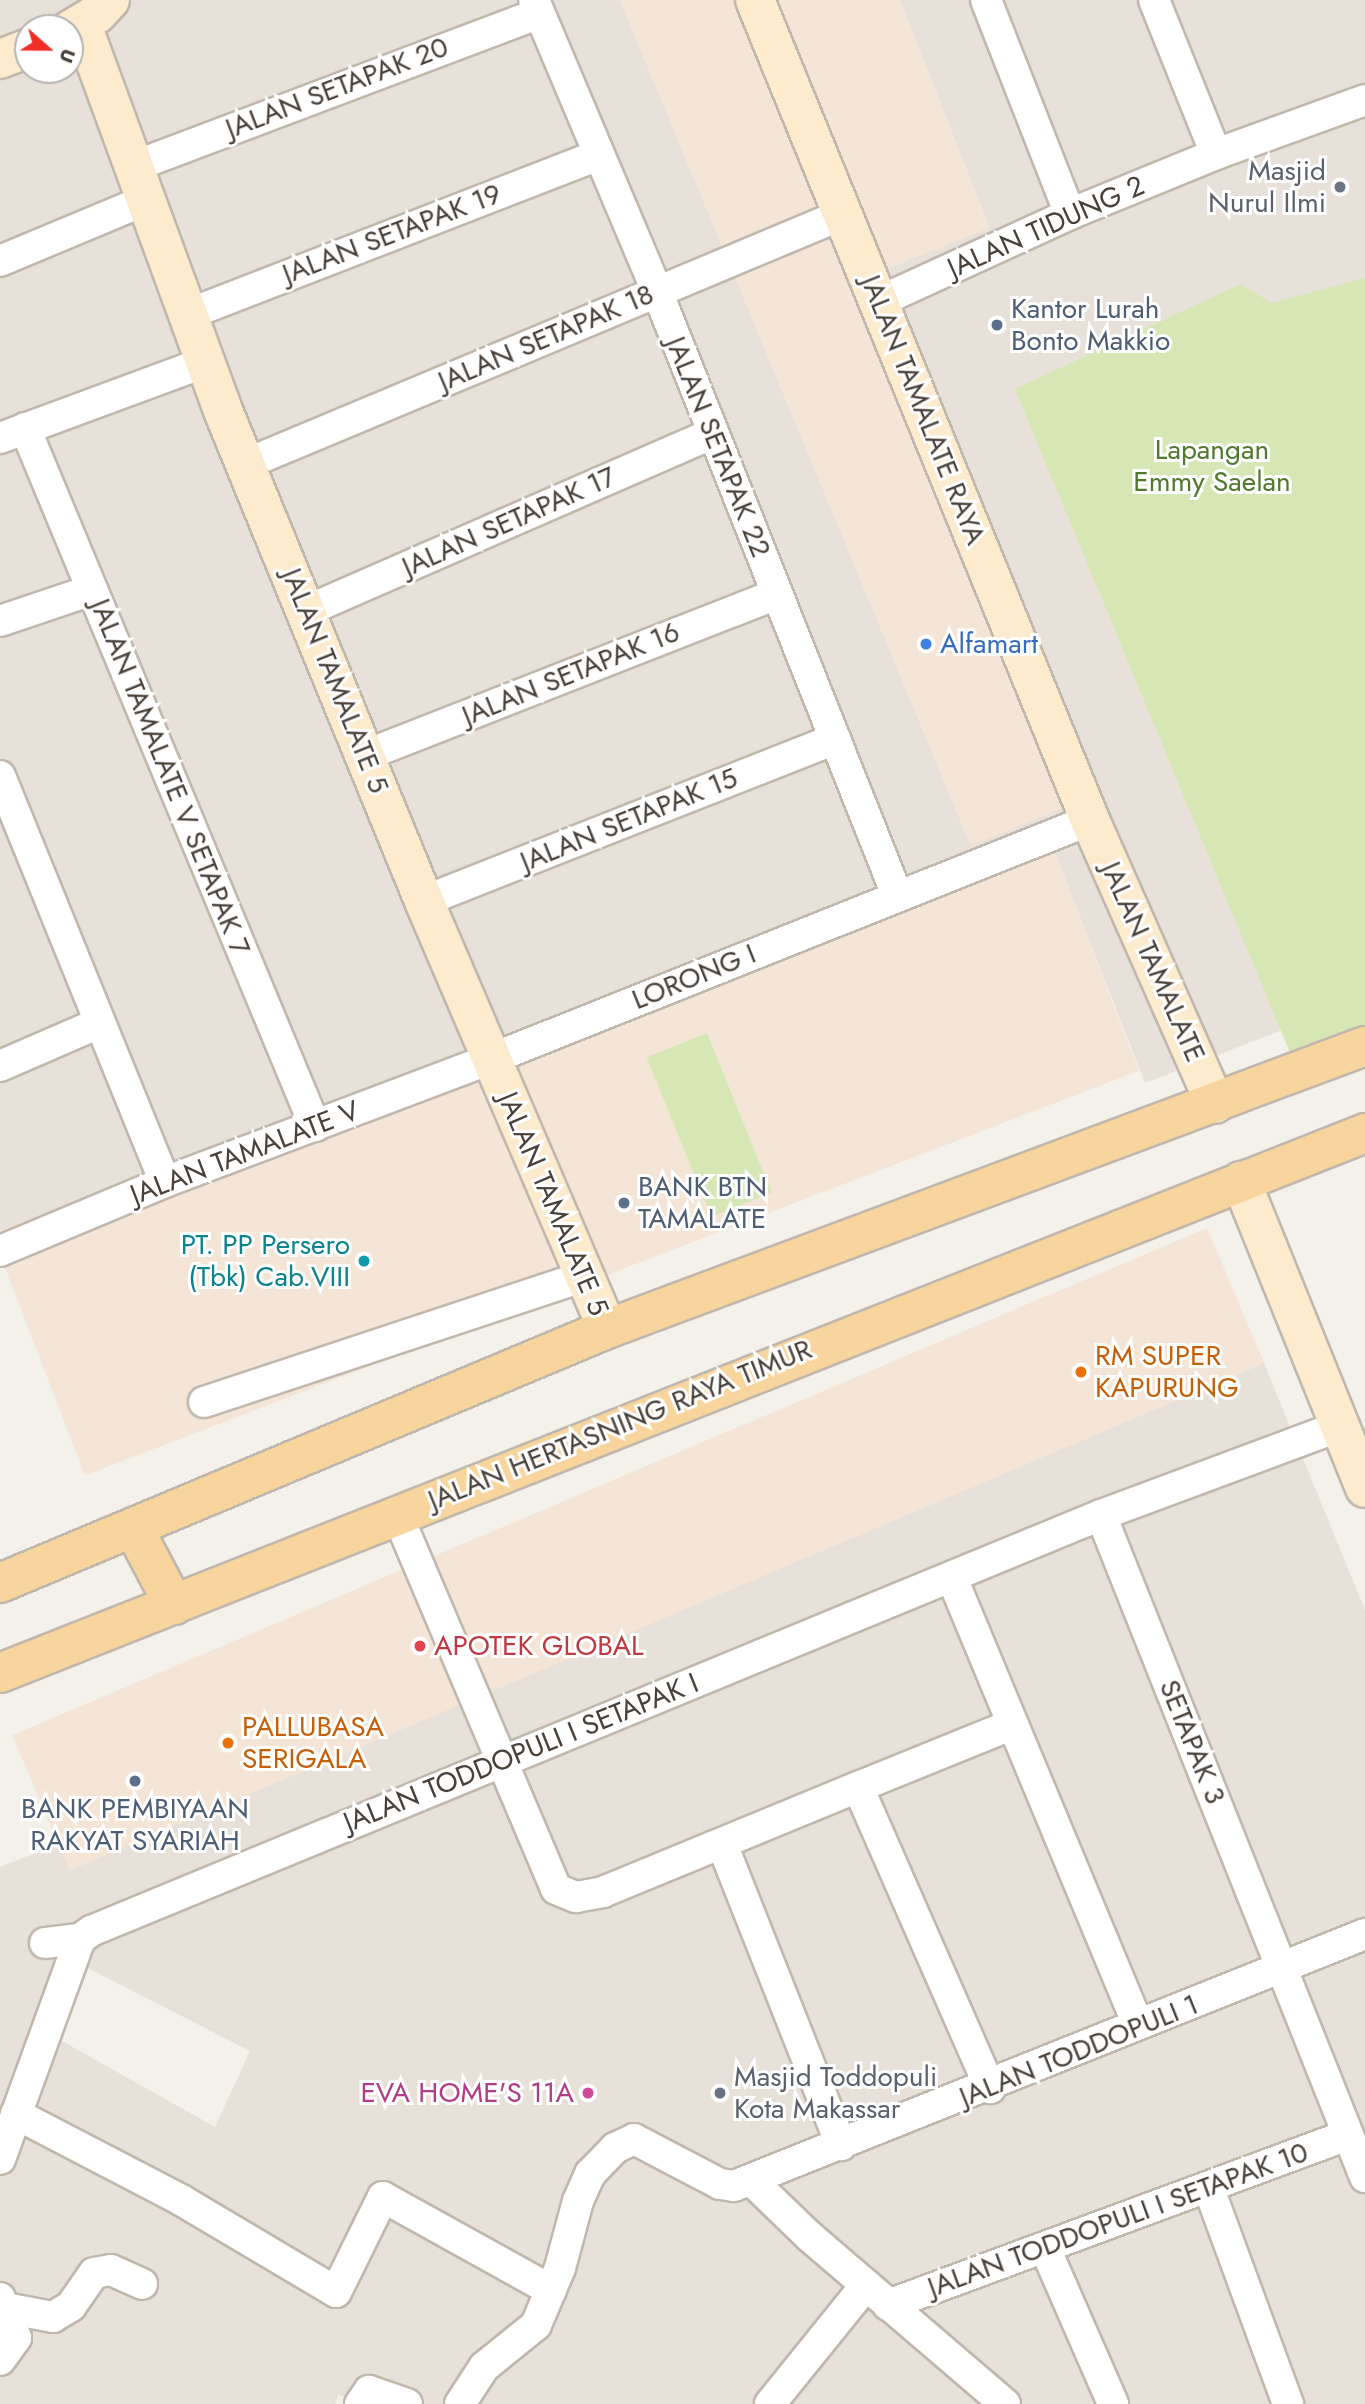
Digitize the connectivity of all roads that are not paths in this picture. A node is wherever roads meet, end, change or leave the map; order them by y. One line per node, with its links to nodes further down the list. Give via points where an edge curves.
1 (755, 0): 10 (street, JALAN TAMALATE RAYA)
2 (986, 0): 11 (street)
3 (1154, 0): 7 (street)
4 (536, 6): 8 (street, JALAN SETAPAK 22); 9 (street, JALAN SETAPAK 20)
5 (97, 11): 9 (street, JALAN TAMALATE 5)
6 (1365, 100): 7 (street, JALAN TIDUNG 2)
7 (1216, 154): 11 (street, JALAN TIDUNG 2)
8 (598, 155): 13 (street, JALAN SETAPAK 22); 15 (street, JALAN SETAPAK 19)
9 (141, 183): 12 (street, JALAN SETAPAK 20); 15 (street, JALAN TAMALATE 5)
10 (846, 213): 13 (street, JALAN SETAPAK 18); 14 (street, JALAN TAMALATE RAYA)
11 (1070, 214): 14 (street, JALAN TIDUNG 2)
12 (0, 261)
13 (657, 292): 18 (street, JALAN SETAPAK 22); 19 (street, JALAN SETAPAK 18)
14 (878, 302): 27 (street, JALAN TAMALATE RAYA)
15 (186, 315): 16 (street, JALAN TAMALATE 5)
16 (205, 362): 17 (street); 19 (street, JALAN TAMALATE 5)
17 (13, 433): 20 (street, JALAN TAMALATE V SETAPAK 7)
18 (712, 434): 21 (street, JALAN SETAPAK 22); 22 (street, JALAN SETAPAK 17)
19 (246, 464): 22 (street, JALAN TAMALATE 5)
20 (92, 590): 23 (street); 35 (street, JALAN TAMALATE V SETAPAK 7)
21 (776, 594): 24 (street, JALAN SETAPAK 22); 25 (street, JALAN SETAPAK 16)
22 (306, 611): 25 (street, JALAN TAMALATE 5)
23 (0, 621)
24 (835, 739): 28 (street, JALAN SETAPAK 22); 29 (street, JALAN SETAPAK 15)
25 (366, 755): 29 (street, JALAN TAMALATE 5)
26 (0, 776): 30 (street)
27 (1090, 820): 28 (street, LORONG I); 34 (street, JALAN TAMALATE)
28 (897, 895): 32 (street, LORONG I)
29 (424, 901): 32 (street, JALAN TAMALATE 5)
30 (99, 1023): 33 (street); 38 (street)
31 (1365, 1046): 34 (main road)
32 (491, 1059): 35 (street, JALAN TAMALATE V); 40 (street, JALAN TAMALATE 5)
33 (0, 1066)
34 (1216, 1104): 41 (main road)
35 (314, 1126): 38 (street, JALAN TAMALATE V)
36 (1365, 1133): 37 (main road, JALAN HERTASNING RAYA TIMUR)
37 (1241, 1181): 43 (street); 45 (main road, JALAN HERTASNING RAYA TIMUR)
38 (165, 1182): 39 (street, JALAN TAMALATE V)
39 (0, 1251)
40 (584, 1276): 41 (street, JALAN TAMALATE 5); 42 (street)
41 (607, 1329): 47 (main road)
42 (204, 1402)
43 (1340, 1426): 44 (street); 46 (street, JALAN TODDOPULI I SETAPAK I)
44 (1365, 1488)
45 (397, 1514): 50 (main road, JALAN HERTASNING RAYA TIMUR); 53 (street)
46 (1101, 1515): 48 (street, JALAN TODDOPULI I SETAPAK I); 59 (street, SETAPAK 3)
47 (134, 1529): 49 (main road); 50 (main road)
48 (952, 1578): 52 (street); 53 (street, JALAN TODDOPULI I SETAPAK I)
49 (0, 1583)
50 (174, 1605): 51 (main road, JALAN HERTASNING RAYA TIMUR)
51 (0, 1673)
52 (1013, 1724): 54 (street); 60 (street)
53 (501, 1760): 55 (street, via 556,1889 569,1895 603,1892); 57 (street, JALAN TODDOPULI I SETAPAK I)
54 (858, 1787): 55 (street); 61 (street)
55 (722, 1844): 64 (street)
56 (1365, 1934): 59 (street, JALAN TODDOPULI 1)
57 (86, 1935): 58 (street, JALAN TODDOPULI I SETAPAK I); 62 (street)
58 (45, 1943)
59 (1282, 1970): 60 (street, JALAN TODDOPULI 1); 63 (street, SETAPAK 3)
60 (1138, 2024): 61 (street, JALAN TODDOPULI 1)
61 (990, 2088): 64 (street, JALAN TODDOPULI 1)
62 (16, 2114): 65 (street); 72 (street, via 181,2200 336,2292 383,2197)
63 (1348, 2135): 66 (street, SETAPAK 3); 68 (street, JALAN TODDOPULI I SETAPAK 10)
64 (841, 2145): 67 (street, JALAN TODDOPULI 1)
65 (0, 2159)
66 (1365, 2177)
67 (752, 2181): 71 (street); 72 (street, JALAN TODDOPULI 1, via 720,2184 634,2139 615,2148 590,2174)
68 (1209, 2189): 69 (street, JALAN TODDOPULI I SETAPAK 10); 82 (street)
69 (1045, 2248): 74 (street, JALAN TODDOPULI I SETAPAK 10); 81 (street)
70 (142, 2284): 73 (street, via 111,2270 94,2273 71,2306 53,2317)
71 (866, 2285): 74 (street); 79 (street)
72 (551, 2290): 78 (street, JALAN TODDOPULI 1, via 536,2325 484,2367)
73 (2, 2303): 75 (street, via 16,2338)
74 (888, 2305): 80 (street)
75 (0, 2360)
76 (360, 2404): 77 (street, via 369,2392)
77 (407, 2404)
78 (460, 2404)
79 (770, 2404)
80 (1005, 2404)
81 (1113, 2404)
82 (1288, 2404)

